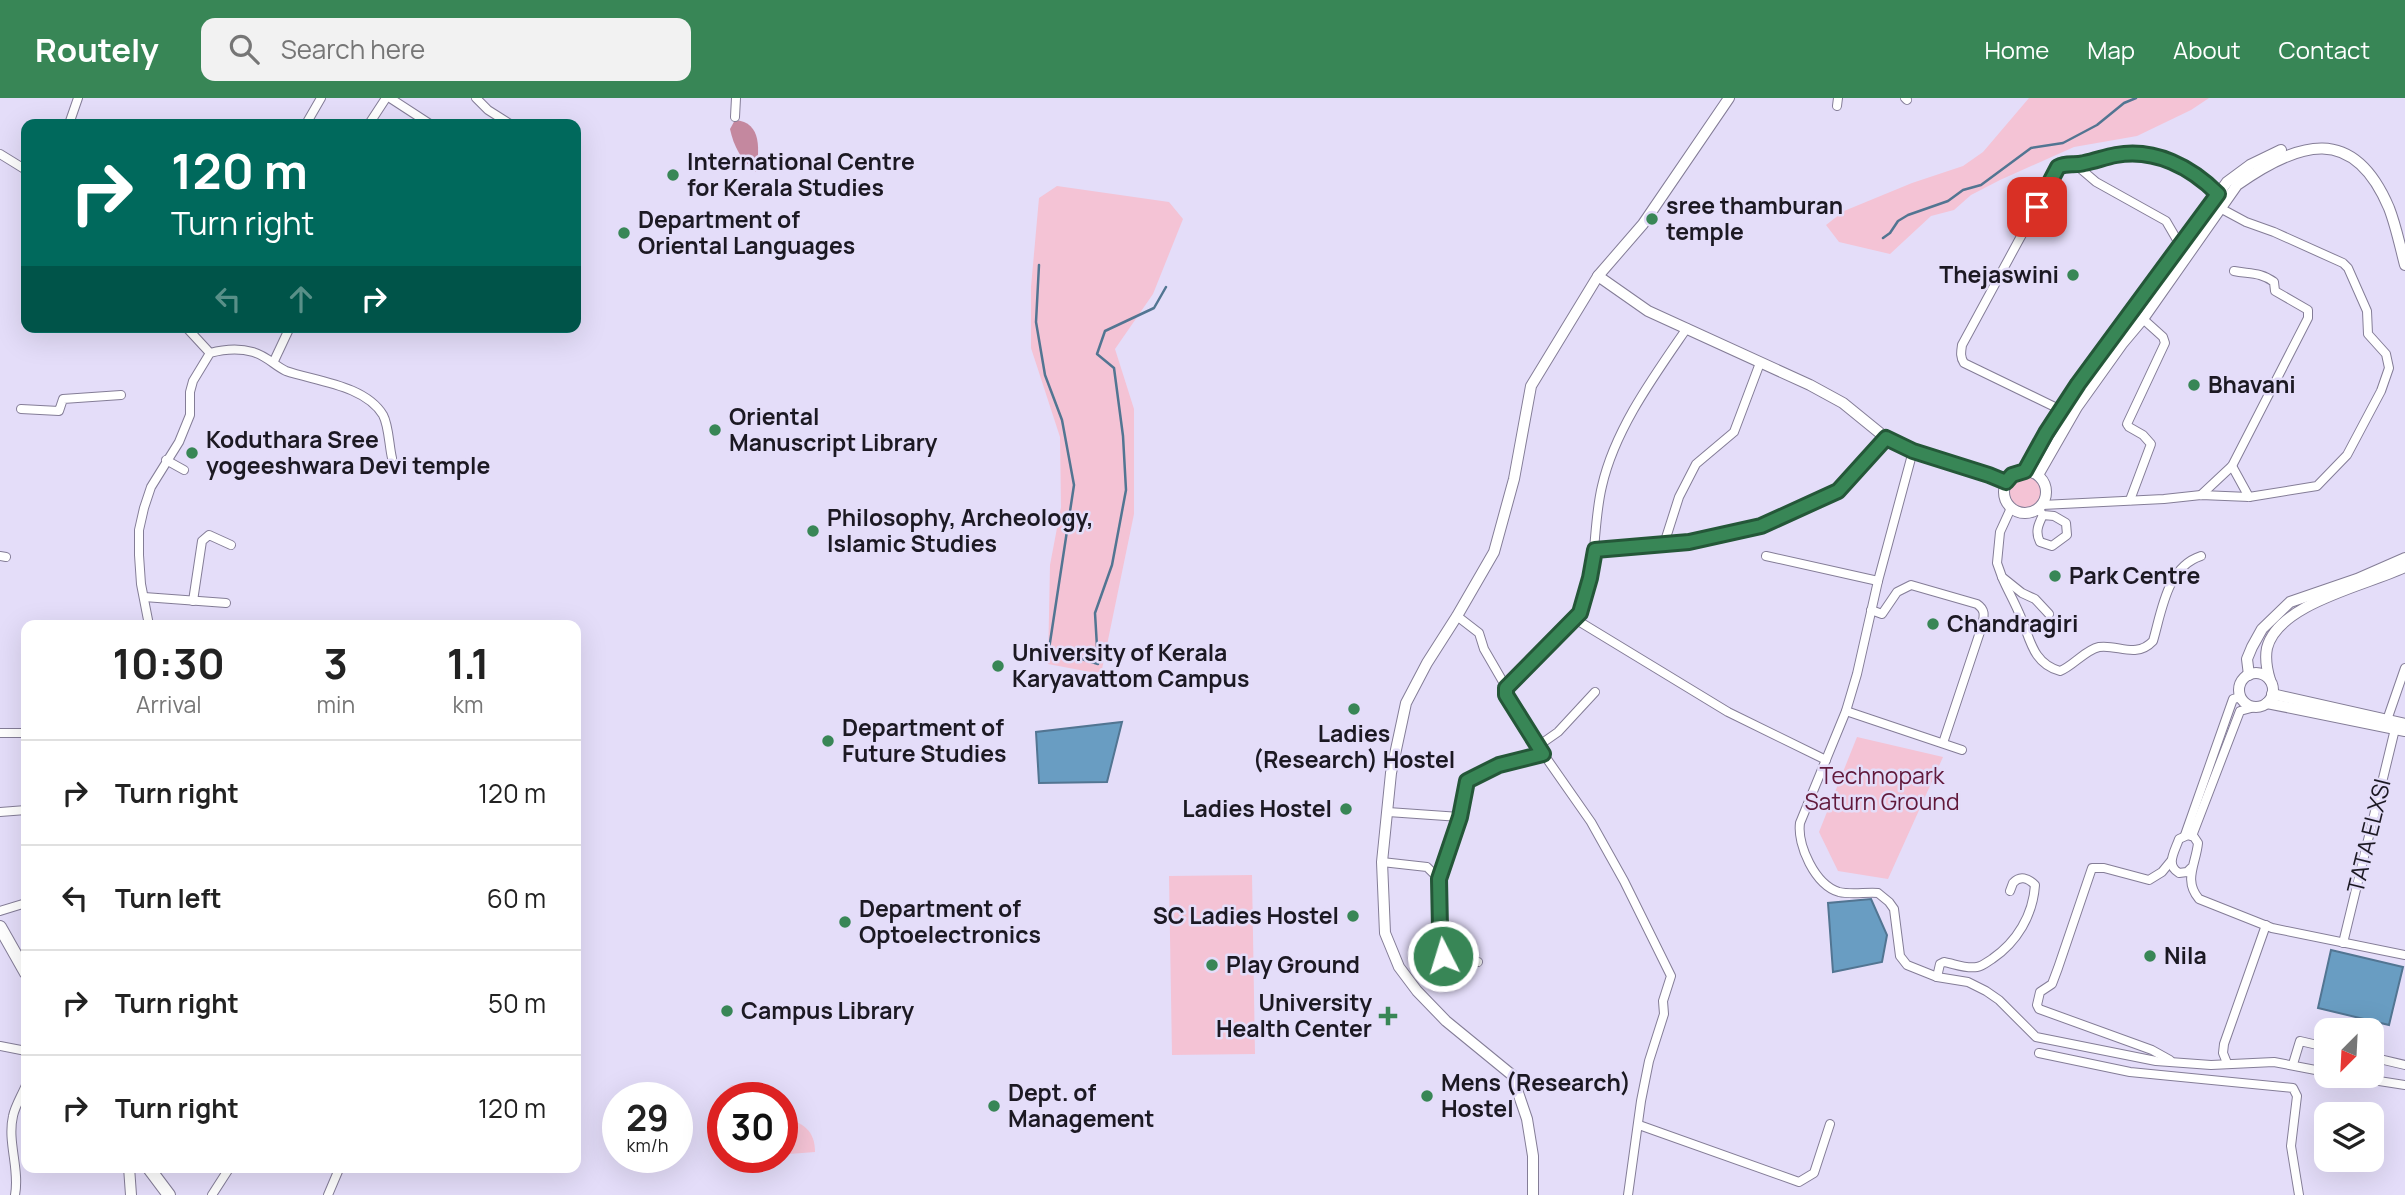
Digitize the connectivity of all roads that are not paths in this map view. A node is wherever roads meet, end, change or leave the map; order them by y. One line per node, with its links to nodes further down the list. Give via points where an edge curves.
1 (78, 98): 8 (street)
2 (321, 98): 9 (street)
3 (388, 98): 10 (street); 11 (street)
4 (476, 98): 12 (street)
5 (736, 98): 7 (street)
6 (1729, 98): 23 (street, via 1643,224)
7 (735, 117)
8 (71, 119)
9 (309, 119)
10 (373, 119)
11 (422, 119)
12 (502, 119)
13 (0, 153): 15 (street)
14 (2075, 164): 17 (street, via 2119,155 2161,157 2196,175); 20 (street, via 2096,182 2166,221); 34 (street, via 2063,164 2054,171 1961,352 1964,363 2059,409)
15 (21, 167)
16 (2227, 182): 17 (street); 19 (street, via 2283,149 2330,141 2358,156 2386,188); 24 (street)
17 (2218, 194): 20 (street)
18 (2220, 208): 21 (street, via 2237,185 2285,156 2322,146 2342,152 2371,176 2381,192); 25 (street); 45 (street, via 2343,263 2367,312 2368,334 2386,354 2389,368 2347,455 2326,478 2317,486)
19 (2405, 243)
20 (2180, 245): 24 (street)
21 (2405, 265)
22 (2234, 271): 39 (street, via 2268,277 2274,282 2274,291 2308,310 2308,317)
23 (1598, 276): 26 (street, via 1648,311); 63 (street, via 1531,386 1514,480 1494,552)
24 (2159, 276): 34 (street)
25 (2143, 319): 42 (street, via 2072,415); 46 (street, via 2165,344 2127,424 2151,444)
26 (1687, 328): 31 (street); 51 (street, via 1645,389 1617,446 1600,496)
27 (192, 333): 29 (street)
28 (287, 333): 30 (street)
29 (211, 353): 30 (street, via 233,349); 38 (street, via 193,381 190,415)
30 (274, 361): 37 (street, via 283,370 324,380 372,404 384,416)
31 (1760, 363): 35 (street, via 1843,403); 49 (street, via 1734,432 1696,464 1679,497)
32 (121, 395): 33 (street, via 63,399 59,411)
33 (21, 409)
34 (2056, 417): 41 (street)
35 (1886, 438): 36 (street); 49 (street, via 1838,491 1761,526)
36 (1913, 451): 43 (street); 57 (street)
37 (392, 458)
38 (166, 460): 40 (street); 58 (street, via 151,487 139,530)
39 (2232, 466): 44 (street); 45 (street)
40 (184, 470)
41 (2025, 471): 42 (street); 43 (street)
42 (2038, 475): 48 (street, via 2046,495)
43 (2006, 482): 47 (street, via 2005,499)
44 (2201, 495): 45 (street); 46 (street)
45 (2249, 497)
46 (2130, 500): 48 (street)
47 (2011, 508): 48 (street, via 2024,513); 56 (street, via 2000,533 1997,564)
48 (2041, 510)
49 (1664, 544): 51 (street)
50 (231, 545): 59 (street, via 209,535 202,541)
51 (1595, 550): 64 (street, via 1580,613)
52 (1766, 556): 57 (street)
53 (2201, 556): 56 (street, via 2188,561 2172,581 2150,645 2130,651 2096,648 2060,671 2034,653)
54 (2405, 558): 67 (street, via 2290,602 2262,629 2247,659)
55 (2405, 567): 68 (street, via 2291,615 2267,647)
56 (2001, 577): 62 (street)
57 (1878, 581): 61 (street)
58 (144, 597): 59 (street); 65 (street)
59 (193, 601): 60 (street)
60 (226, 603)
61 (1871, 610): 75 (street); 80 (street, via 1882,614 1897,592 1911,585 1982,607 1982,626)
62 (2049, 614)
63 (1457, 617): 69 (street, via 1479,633); 86 (street, via 1406,703)
64 (1574, 619): 69 (street); 83 (street, via 1728,712)
65 (148, 620)
66 (2405, 668): 70 (street)
67 (2249, 675): 68 (street); 72 (street, via 2239,687)
68 (2270, 680): 73 (street)
69 (1506, 688): 81 (street)
70 (2402, 689): 76 (street)
71 (1595, 692): 81 (street)
72 (2241, 697): 74 (street); 88 (street, via 2233,699)
73 (2269, 699): 74 (street); 76 (street); 77 (street)
74 (2255, 707): 88 (street, via 2240,711)
75 (1846, 711): 80 (street); 83 (street)
76 (2387, 720): 77 (street)
77 (2402, 728): 98 (street, TATA ELXSI)
78 (0, 733): 79 (street)
79 (21, 733)
80 (1943, 743): 82 (street)
81 (1540, 750): 87 (street, via 1467,781); 117 (street, via 1591,821 1671,976 1649,1061)
82 (1962, 750)
83 (1826, 760): 102 (street, via 1800,823 1798,837 1806,857 1830,888 1878,893 1889,902 1894,909 1900,956 1907,965)
84 (21, 810): 85 (street)
85 (0, 812)
86 (1388, 812): 87 (street); 90 (street)
87 (1460, 817): 92 (street)
88 (2189, 835): 89 (street, via 2179,839); 91 (street, via 2198,846)
89 (2171, 861): 91 (street, via 2179,873); 108 (street, via 2149,880 2092,868 2052,984 2040,992 2037,1005)
90 (1382, 862): 92 (street, via 1427,867); 127 (street, via 1385,933 1399,967 1446,1021 1511,1075 1527,1119 1533,1156)
91 (2191, 868): 96 (street, via 2192,887 2199,899)
92 (1439, 879): 100 (street, via 1443,956)
93 (2010, 891): 102 (street, via 2012,883 2022,878 2035,885 2031,908 2016,938 1981,967 1944,962)
94 (21, 905): 95 (street)
95 (0, 911)
96 (2266, 925): 98 (street); 109 (street, via 2224,1044)
97 (0, 927): 101 (main road)
98 (2343, 943): 99 (street)
99 (2405, 956)
100 (1478, 962)
101 (21, 964)
102 (1937, 976): 108 (street, via 1986,991 2036,1037 2139,1059)
103 (2314, 1044): 110 (street, via 2300,1041)
104 (0, 1046): 105 (street)
105 (21, 1050)
106 (2039, 1053): 129 (street, via 2130,1072 2292,1088 2297,1096 2291,1146)
107 (2384, 1060): 111 (street)
108 (2172, 1061): 109 (street)
109 (2227, 1063): 110 (street)
110 (2293, 1064): 112 (street)
111 (2405, 1065)
112 (2314, 1069)
113 (2384, 1082): 114 (street)
114 (2405, 1085)
115 (21, 1097): 122 (street, via 13,1117)
116 (1830, 1124): 117 (street, via 1814,1173 1799,1182)
117 (1639, 1125): 128 (street)
118 (129, 1173): 123 (street)
119 (152, 1173): 124 (main road)
120 (226, 1173): 125 (street)
121 (337, 1173): 126 (street)
122 (15, 1195)
123 (131, 1195)
124 (169, 1195)
125 (212, 1195)
126 (328, 1195)
127 (1532, 1195)
128 (1628, 1195)
129 (2299, 1195)

